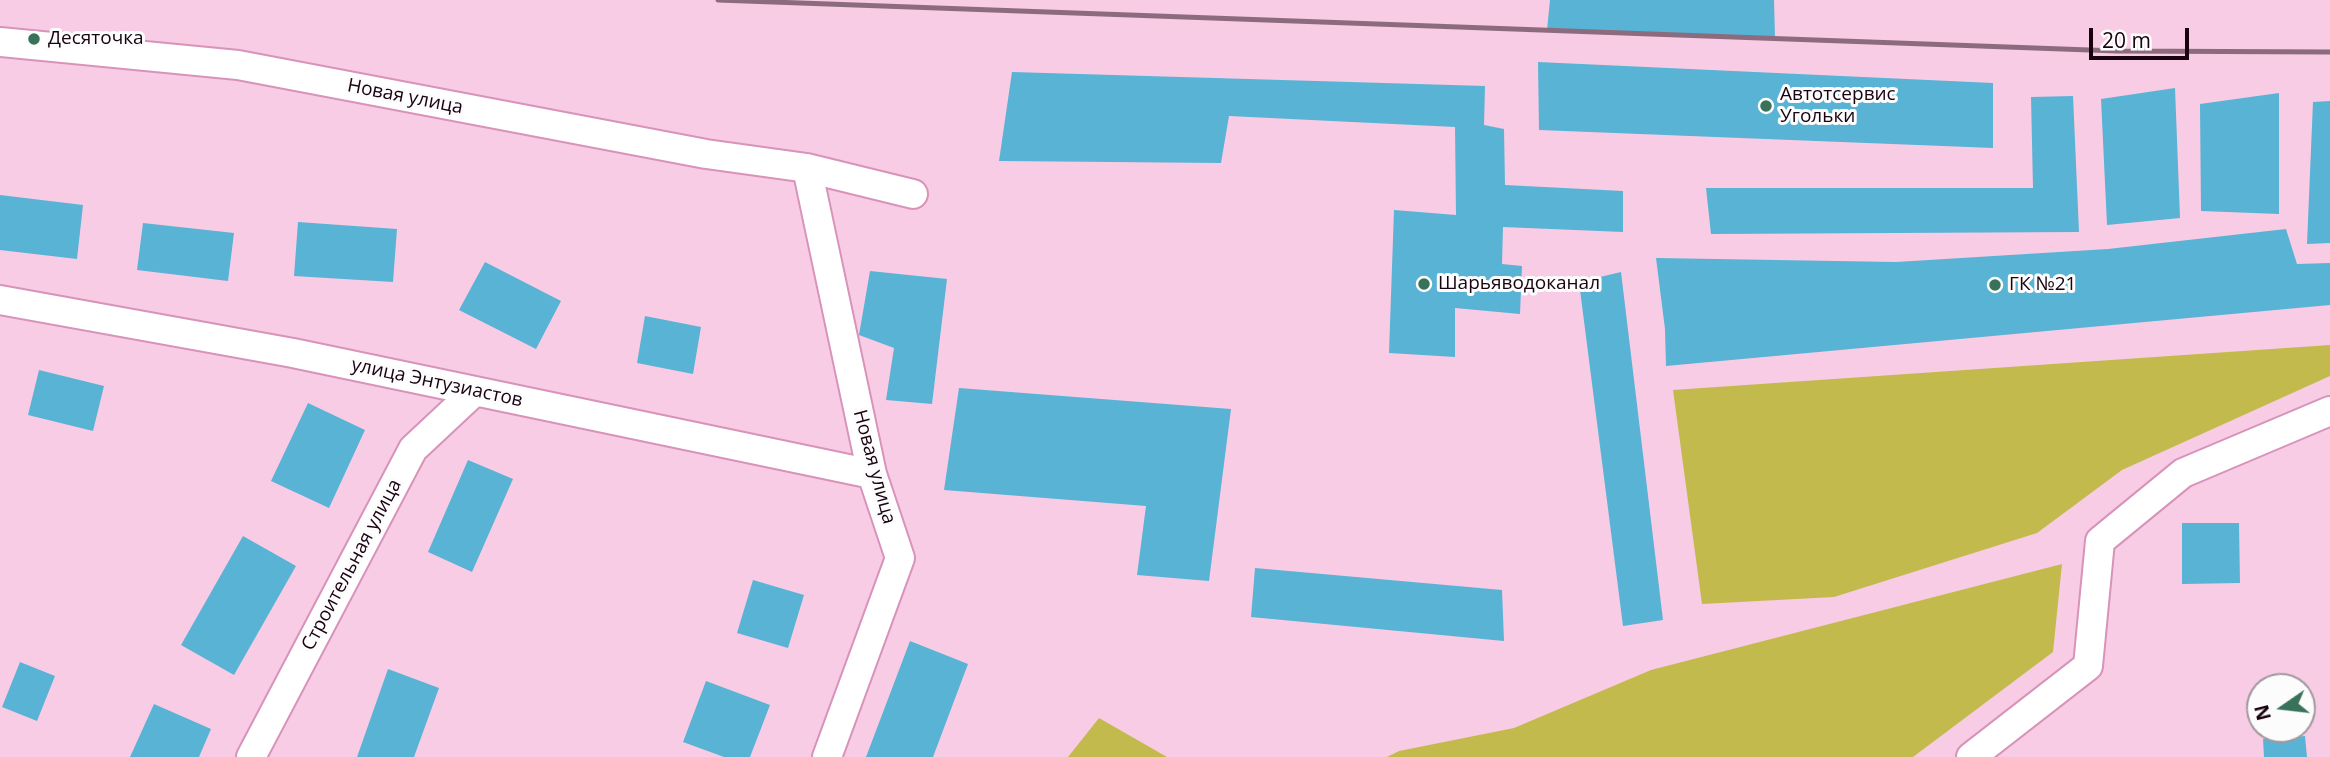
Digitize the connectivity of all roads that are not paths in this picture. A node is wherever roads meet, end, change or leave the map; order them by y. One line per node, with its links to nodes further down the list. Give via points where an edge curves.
1 (0, 42): 2 (street, Новая улица, via 238,65 706,154)
2 (807, 168): 3 (street, Новая улица); 7 (street, Новая улица)
3 (913, 194)
4 (0, 300): 5 (street, улица Энтузиастов)
5 (475, 391): 7 (street, улица Энтузиастов); 8 (street, Строительная улица, via 413,449)
6 (2330, 411): 10 (street, via 2183,472 2100,541 2088,666)
7 (872, 474): 9 (street, Новая улица, via 900,558)
8 (251, 757)
9 (827, 757)
10 (1971, 757)

